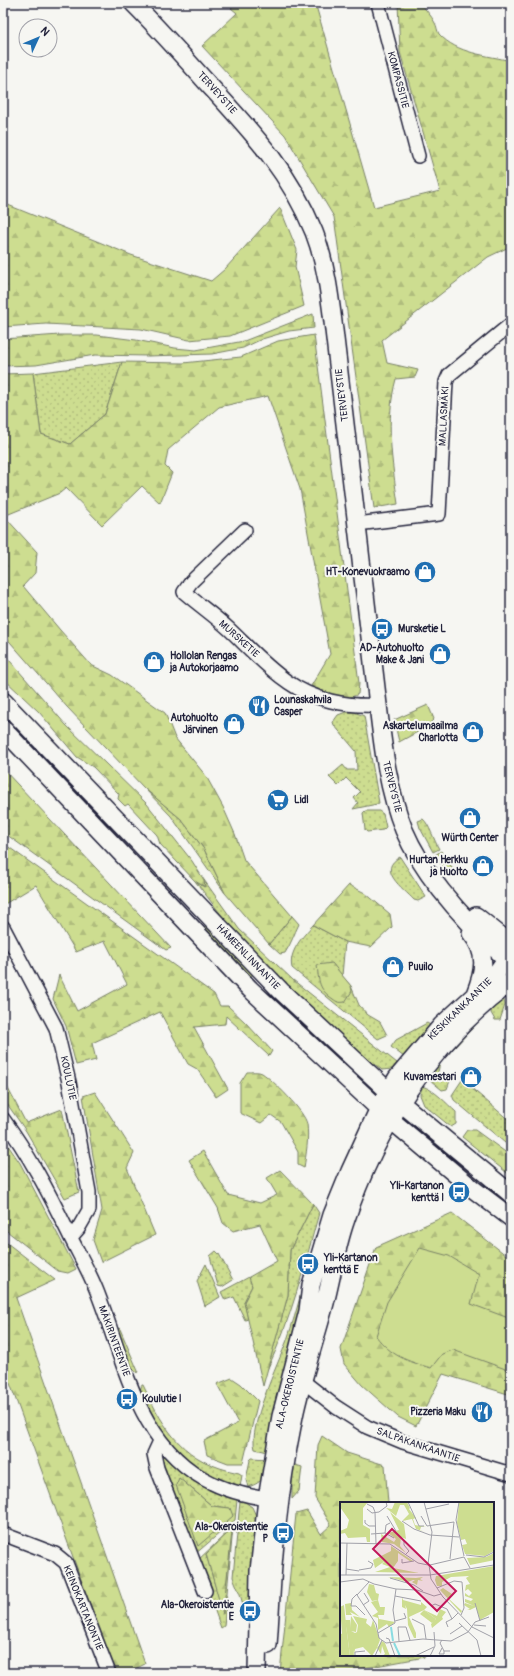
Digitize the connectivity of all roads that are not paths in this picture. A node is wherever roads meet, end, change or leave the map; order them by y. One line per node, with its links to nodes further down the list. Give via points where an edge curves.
1 (133, 3): 5 (main road, TERVEYSTIE, via 265,148 284,172 301,202 326,269)
2 (378, 3): 3 (street, KOMPASSITIE)
3 (418, 156)
4 (511, 324): 5 (street, MALLASMÄKI, via 449,375 446,382 439,514)
5 (357, 524): 8 (main road, TERVEYSTIE)
6 (245, 530): 8 (street, MURSKETIE, via 191,582 184,592 288,682 309,694 329,701 359,706)
7 (3, 701): 15 (main road, HÄMEENLINNANTIE, via 281,992)
8 (378, 705): 10 (main road, TERVEYSTIE, via 384,756 393,797)
9 (3, 729): 16 (main road, HÄMEENLINNANTIE, via 250,988)
10 (414, 851): 12 (main road, TERVEYSTIE, via 421,854); 14 (main road, TERVEYSTIE, via 439,898 482,950 482,976)
11 (3, 927): 21 (street, KOULUTIE, via 56,1028 69,1082 89,1192 89,1210)
12 (508, 958): 14 (main road, KESKIKANKAANTIE, via 492,980)
13 (511, 982): 15 (main road, KESKIKANKAANTIE, via 451,1035)
14 (474, 995): 15 (main road, KESKIKANKAANTIE, via 442,1025 411,1062)
15 (395, 1097): 16 (main road, ALA-OKEROISTENTIE); 18 (main road, ALA-OKEROISTENTIE); 19 (main road, HÄMEENLINNANTIE)
16 (379, 1108): 18 (main road, HÄMEENLINNANTIE); 22 (main road, ALA-OKEROISTENTIE, via 332,1215 320,1254 311,1285)
17 (3, 1119): 21 (street, MÄKIRINTEENTIE, via 48,1189)
18 (391, 1120): 20 (main road, HÄMEENLINNANTIE); 22 (main road, ALA-OKEROISTENTIE, via 383,1131 364,1172 345,1222)
19 (511, 1194)
20 (511, 1218)
21 (71, 1237): 23 (street, MÄKIRINTEENTIE, via 96,1290 143,1414)
22 (298, 1378): 24 (street, SALPAKANKAANTIE, via 367,1428 403,1442); 25 (main road, ALA-OKEROISTENTIE, via 294,1416)
23 (160, 1441): 25 (street, MÄKIRINTEENTIE, via 174,1457 212,1483 234,1492); 27 (street, via 154,1454 157,1468)
24 (511, 1474)
25 (273, 1501): 29 (main road, ALA-OKEROISTENTIE, via 259,1570); 30 (main road, ALA-OKEROISTENTIE, via 273,1564)
26 (3, 1534): 28 (street, KEINOKARTANONTIE, via 55,1554 66,1563)
27 (205, 1590)
28 (109, 1673)
29 (257, 1673)
30 (265, 1673)

